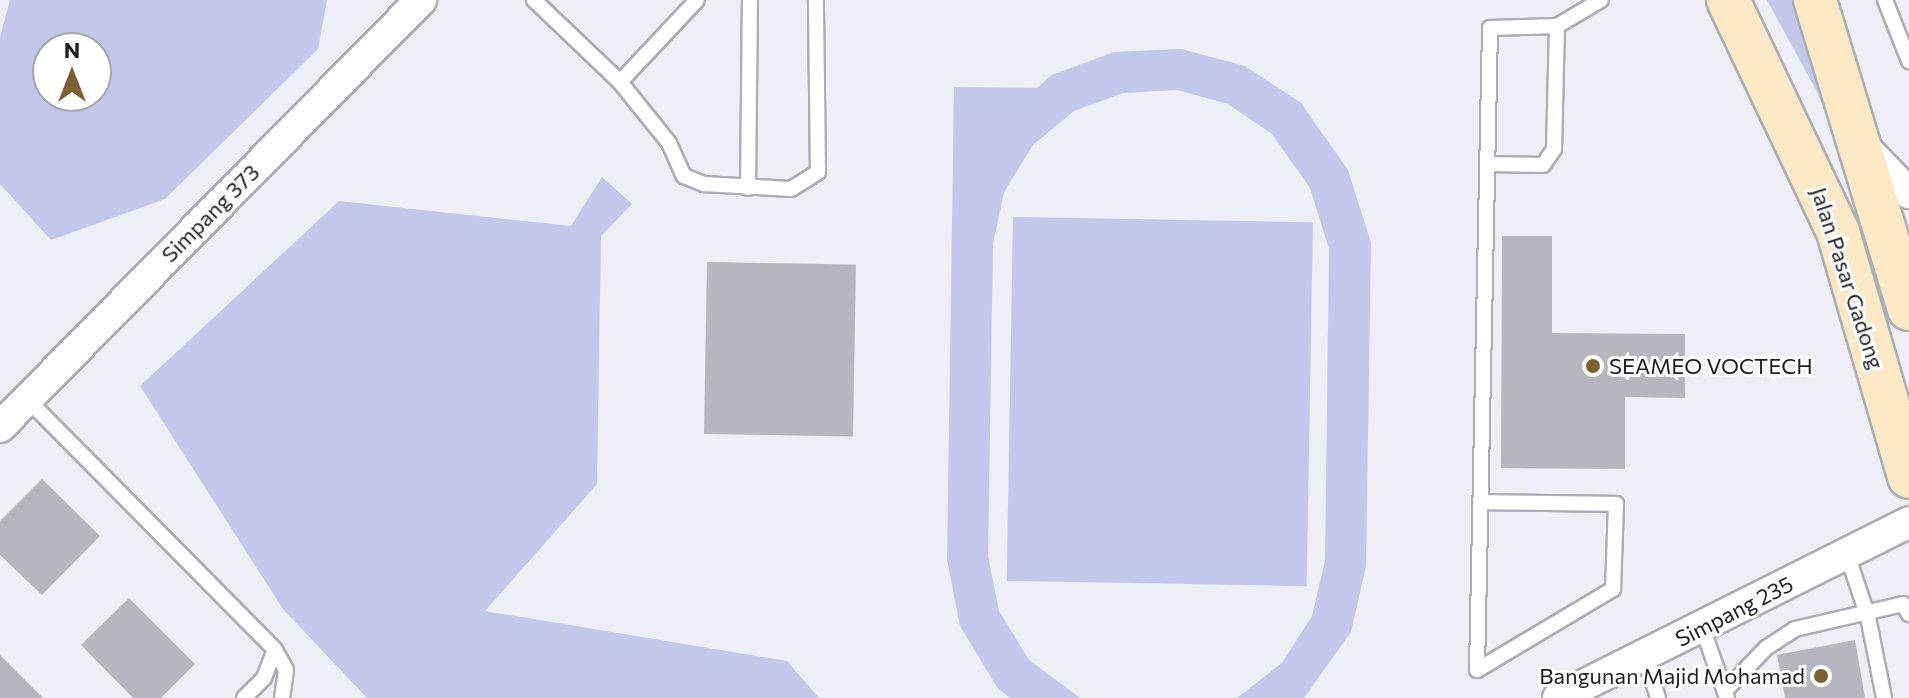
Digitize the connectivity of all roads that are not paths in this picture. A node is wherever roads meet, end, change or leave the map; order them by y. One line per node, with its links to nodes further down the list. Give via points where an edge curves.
1 (421, 0): 20 (street, Simpang 373)
2 (534, 0): 12 (lane)
3 (697, 0): 12 (lane)
4 (750, 0): 15 (lane)
5 (816, 0): 15 (lane, via 818,172 803,187)
6 (1601, 0): 10 (lane)
7 (1815, 0): 13 (street)
8 (1885, 0): 11 (lane)
9 (1724, 6): 17 (street, Jalan Pasar Gadong)
10 (1557, 26): 14 (lane, via 1554,149 1543,165); 14 (lane, via 1490,28)
11 (1909, 61)
12 (620, 82): 15 (lane, via 669,143 684,176)
13 (1859, 142): 16 (street); 18 (street)
14 (1488, 164): 23 (lane)
15 (748, 188)
16 (1909, 193)
17 (1838, 232): 18 (street); 22 (street, Jalan Pasar Gadong)
18 (1902, 264): 19 (street)
19 (1909, 309)
20 (28, 400): 21 (street, Simpang 373); 29 (lane)
21 (0, 427)
22 (1909, 477)
23 (1480, 502): 23 (lane, via 1480,517 1477,670 1613,589 1616,504)
24 (1909, 522): 25 (street, Simpang 235)
25 (1847, 554): 27 (lane); 28 (street, Simpang 235)
26 (1909, 614): 27 (lane, via 1903,604)
27 (1868, 617): 31 (lane, via 1795,629 1766,648); 36 (lane)
28 (1702, 627): 30 (street, Simpang 235); 31 (lane)
29 (275, 650): 32 (lane, via 264,678); 33 (lane, via 286,670)
30 (1645, 656): 34 (street, Simpang 235); 35 (lane)
31 (1727, 694)
32 (244, 698)
33 (282, 698)
34 (1558, 698)
35 (1658, 698)
36 (1884, 698)

